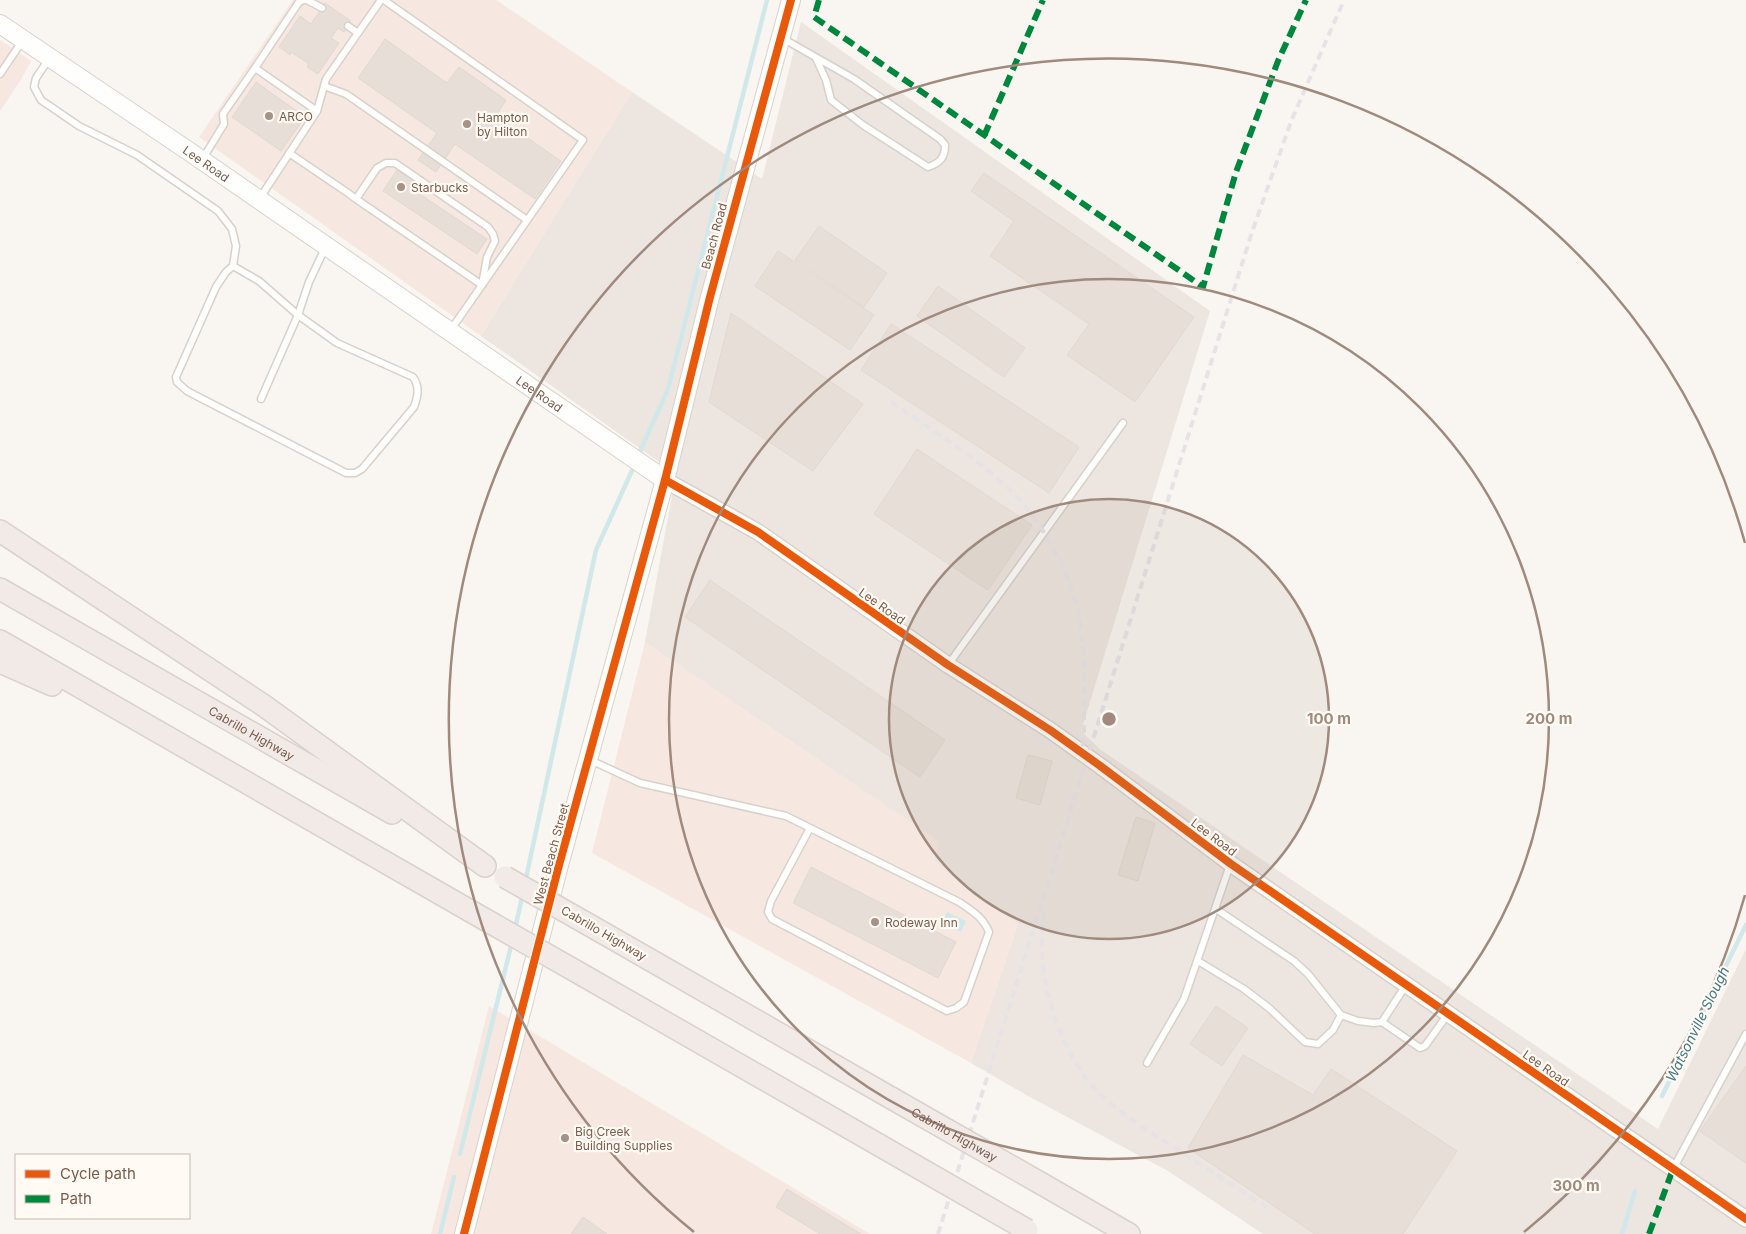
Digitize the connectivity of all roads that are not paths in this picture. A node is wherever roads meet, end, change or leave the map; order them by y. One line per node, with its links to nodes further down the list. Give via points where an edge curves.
1 (306, 0): 4 (lane); 12 (lane, via 299,2)
2 (383, 0): 7 (lane); 20 (lane, via 583,140)
3 (791, 0): 8 (main road, Beach Road)
4 (322, 8)
5 (0, 24): 9 (main road, Lee Road)
6 (348, 26): 7 (lane)
7 (358, 33): 14 (lane, via 326,78)
8 (781, 38): 11 (lane); 28 (main road, Beach Road, via 710,297)
9 (23, 40): 10 (main road, Lee Road); 13 (lane)
10 (50, 58): 17 (main road, Lee Road); 22 (lane, via 36,78 34,87 41,100 79,126 137,155 218,211 232,230 236,246)
11 (816, 58): 11 (lane, via 831,100 928,167 941,161 946,145 940,139 854,79)
12 (255, 68): 15 (lane); 17 (lane, via 223,114 224,124)
13 (0, 74)
14 (324, 86): 15 (lane); 20 (lane, via 346,94)
15 (317, 111): 16 (lane)
16 (290, 153): 18 (lane); 19 (lane)
17 (202, 160): 19 (main road, Lee Road)
18 (356, 199): 23 (lane); 23 (lane, via 377,168 395,163 488,227 493,234 495,241 487,257)
19 (258, 200): 21 (main road, Lee Road)
20 (527, 220): 23 (lane)
21 (326, 246): 24 (lane, via 308,282); 25 (main road, Lee Road)
22 (233, 266): 24 (lane, via 259,281); 24 (lane, via 216,287 176,377 177,382 187,391 346,473 355,473 362,469 414,407 418,396 417,383 413,377 337,343)
23 (482, 285): 25 (lane)
24 (298, 315): 26 (lane)
25 (449, 332): 28 (main road, Lee Road)
26 (261, 399)
27 (1123, 423): 33 (lane)
28 (665, 480): 33 (street, Lee Road, via 758,532); 35 (main road, West Beach Street)
29 (0, 531): 38 (highway, via 263,704)
30 (0, 589): 38 (highway, Cabrillo Highway)
31 (0, 641): 34 (highway)
32 (0, 662): 34 (highway)
33 (948, 665): 37 (street, Lee Road, via 1072,746)
34 (150, 727): 49 (highway, bridge)
35 (588, 760): 36 (lane, via 640,783 786,816); 50 (main road, West Beach Street)
36 (810, 828): 36 (lane, via 978,914 989,932 964,1002 947,1011 772,919 768,912 771,901)
37 (1231, 864): 39 (lane); 41 (street, Lee Road)
38 (485, 866): 51 (highway, Cabrillo Highway, bridge)
39 (1216, 908): 40 (lane); 43 (lane, via 1294,961)
40 (1198, 961): 43 (lane, via 1269,1008 1304,1042 1318,1044 1333,1030); 46 (lane, via 1184,999)
41 (1406, 985): 42 (street, Lee Road); 44 (lane)
42 (1448, 1014): 44 (lane, via 1425,1046 1420,1048); 47 (street, Lee Road)
43 (1341, 1015): 44 (lane, via 1358,1021)
44 (1382, 1022)
45 (1746, 1034): 47 (lane)
46 (1147, 1063)
47 (1672, 1169): 48 (street, Lee Road)
48 (1746, 1219)
49 (1031, 1232)
50 (464, 1234)
51 (1129, 1234)

